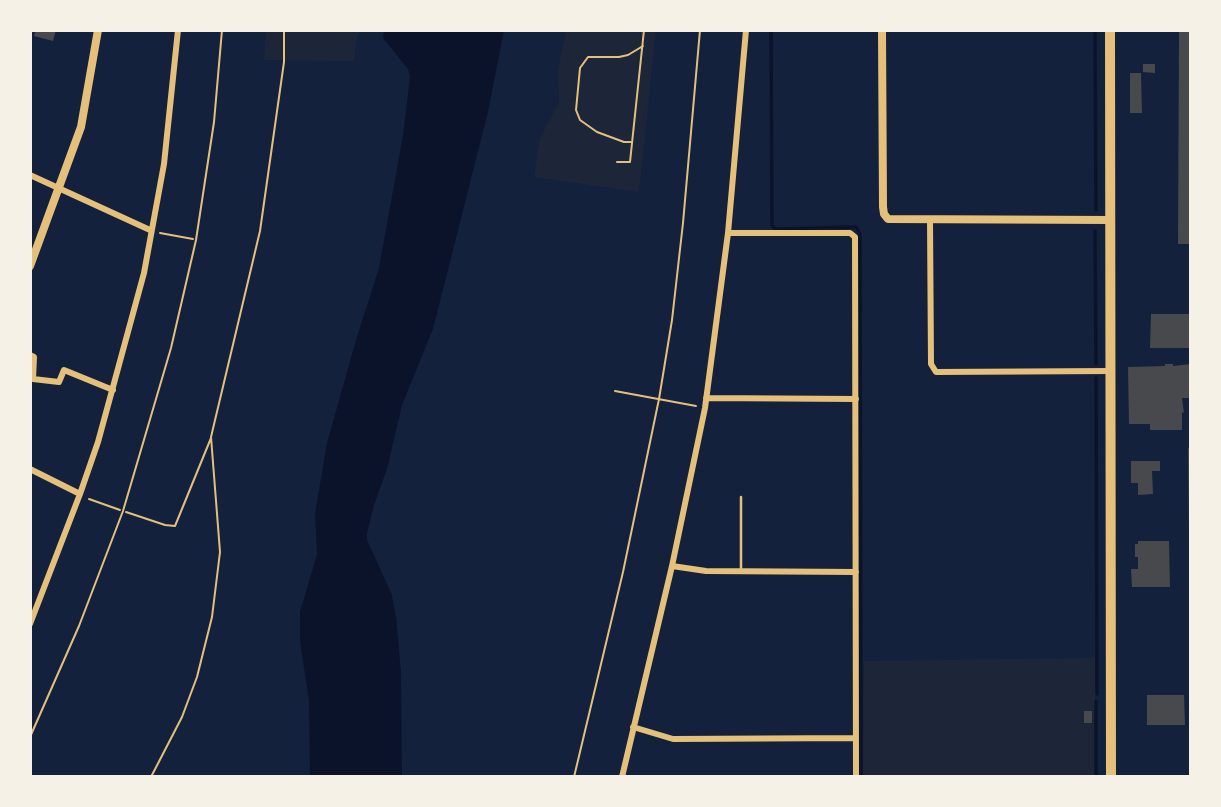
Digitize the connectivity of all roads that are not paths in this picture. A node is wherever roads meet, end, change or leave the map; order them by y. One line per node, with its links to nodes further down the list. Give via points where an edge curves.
1 (98, 30): 7 (street, via 86,109)
2 (178, 30): 10 (street, via 164,164)
3 (746, 30): 11 (street)
4 (882, 30): 8 (street, via 884,214 894,220)
5 (1110, 30): 9 (main road)
6 (30, 175): 7 (street)
7 (58, 188): 10 (street); 12 (street)
8 (930, 220): 9 (street); 14 (street, via 931,364 936,372)
9 (1110, 220): 14 (main road)
10 (150, 230): 15 (street, via 144,273)
11 (727, 233): 16 (street); 17 (street, via 850,233 855,237)
12 (30, 266)
13 (30, 355): 15 (street, via 34,357 33,379 59,382 64,370)
14 (1111, 371): 29 (main road)
15 (113, 390): 19 (street)
16 (706, 398): 17 (street); 21 (street)
17 (856, 399): 23 (street)
18 (30, 469): 19 (street)
19 (80, 494): 24 (street)
20 (741, 497): 22 (lane)
21 (672, 566): 22 (street); 25 (street)
22 (741, 572): 23 (street)
23 (856, 572): 26 (street)
24 (30, 624)
25 (633, 727): 26 (street, via 673,739); 27 (street)
26 (856, 738): 28 (street)
27 (622, 777)
28 (856, 777)
29 (1111, 777)

